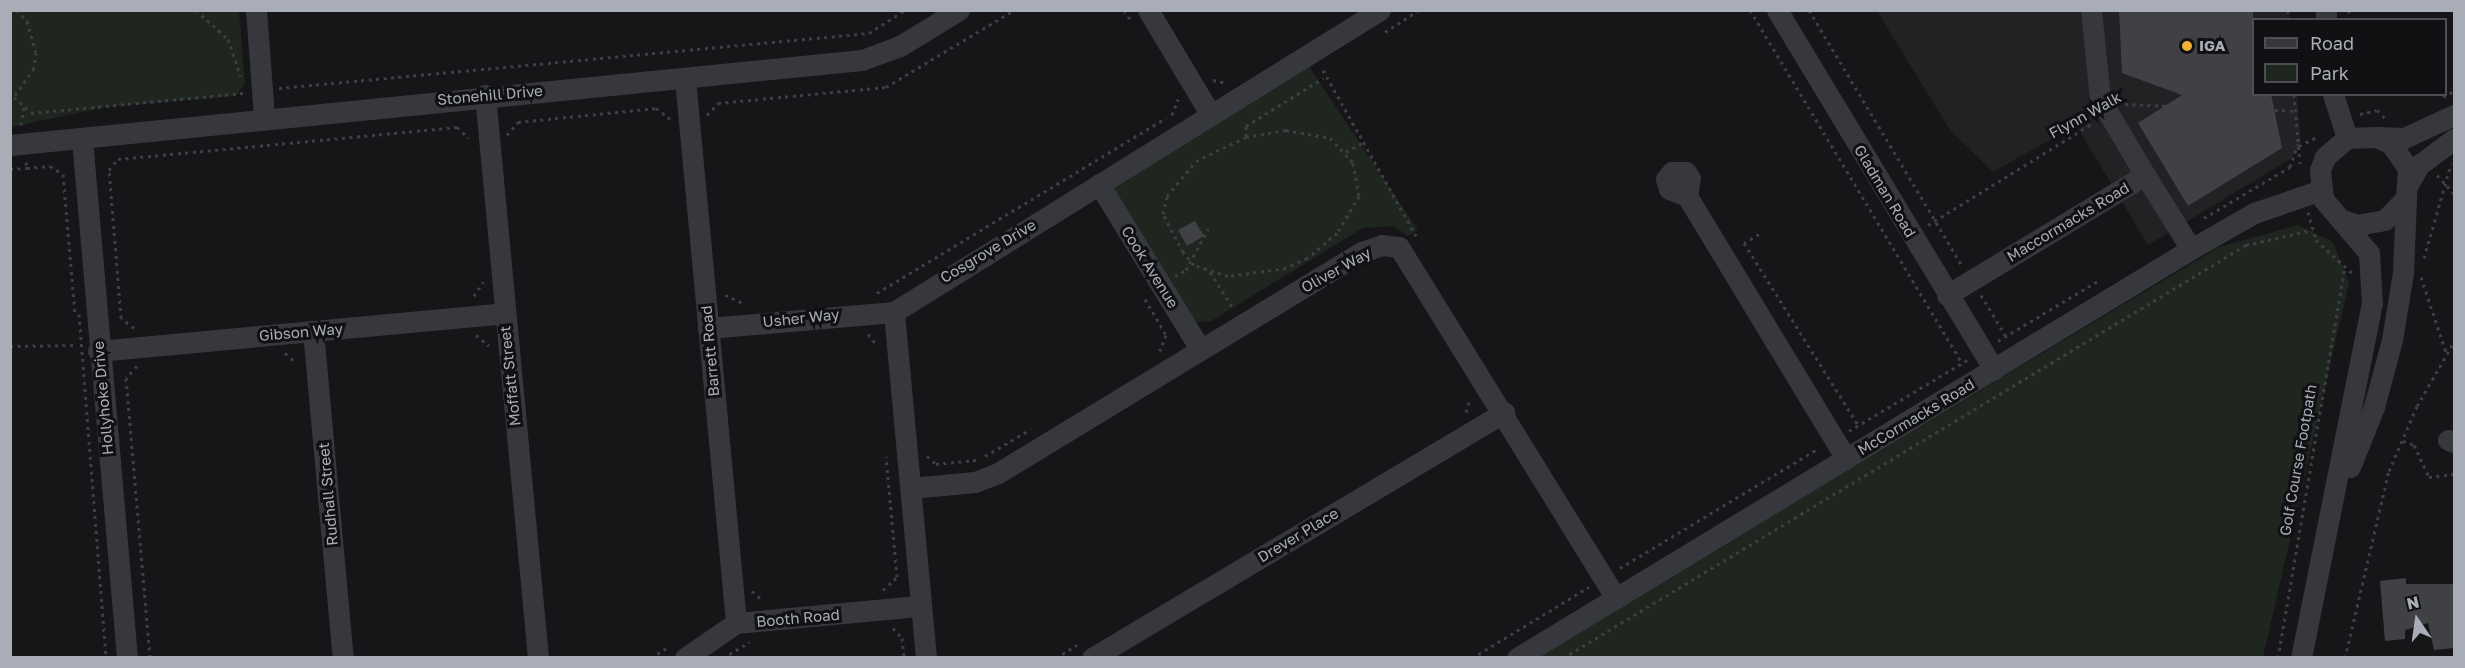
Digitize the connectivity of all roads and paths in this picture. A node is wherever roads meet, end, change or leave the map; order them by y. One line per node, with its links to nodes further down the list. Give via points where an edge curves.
1 (16, 10): 26 (path, via 27,21 36,52 34,68)
2 (196, 10): 21 (path, via 228,39)
3 (256, 10): 21 (street)
4 (905, 10): 21 (path, via 869,33)
5 (959, 10): 19 (street, Stonehill Drive, via 900,46 862,60)
6 (1014, 10): 33 (path, via 886,87 717,103 706,119)
7 (1148, 10): 30 (street)
8 (1380, 10): 30 (street, Cosgrove Drive)
9 (1419, 10): 14 (path)
10 (1750, 10): 92 (path)
11 (1777, 10): 58 (street, Gladman Road)
12 (1809, 10): 54 (path)
13 (2091, 10): 31 (street, via 2100,99)
14 (1381, 34)
15 (1334, 63): 18 (path, via 1320,72)
16 (1206, 72): 17 (path, via 1210,79 1228,84)
17 (1237, 78)
18 (1323, 78): 36 (path, via 1246,126); 40 (path)
19 (684, 79): 23 (street, Stonehill Drive); 33 (street, Barrett Road)
20 (2454, 91): 28 (path)
21 (253, 92): 27 (path, via 31,113); 32 (street)
22 (1174, 92): 52 (path, via 1174,114)
23 (485, 95): 32 (street, Stonehill Drive); 37 (street, Moffatt Street)
24 (2294, 96): 29 (path)
25 (2334, 96): 35 (street)
26 (12, 98): 27 (path)
27 (24, 107): 41 (path)
28 (2449, 110): 34 (street, via 2404,138)
29 (2296, 111): 31 (path, Flynn Walk, via 2129,102); 59 (path, via 2298,144 2290,167)
30 (1209, 112): 48 (street, Cosgrove Drive)
31 (2109, 114): 47 (street); 54 (path, Flynn Walk)
32 (264, 117): 38 (street, Stonehill Drive)
33 (688, 120): 37 (path, via 670,121 656,108 518,122 507,136); 78 (street, Barrett Road)
34 (2384, 130): 35 (street); 35 (path, via 2370,109); 50 (street, via 2401,155)
35 (2344, 132): 49 (street, via 2325,157)
36 (1246, 137): 43 (path, via 1264,131 1314,134); 61 (path, via 1196,161 1167,196 1163,214 1171,235)
37 (479, 138): 42 (path); 74 (street, Moffatt Street); 85 (path, via 457,127 118,159 109,170 121,318 132,328 142,328)
38 (82, 139): 41 (street, Stonehill Drive); 87 (street, Hollyhoke Drive)
39 (2454, 139): 50 (street, via 2419,165)
40 (1362, 143): 43 (path); 60 (path)
41 (17, 145): 45 (path)
42 (471, 150)
43 (1346, 152): 64 (path, via 1358,173 1359,196 1326,246 1275,270 1246,276)
44 (2452, 160): 68 (path)
45 (27, 168): 46 (path); 76 (path, via 50,166 63,174)
46 (10, 169)
47 (2145, 175): 59 (street, Maccormacks Road); 66 (street, Maccormacks Road)
48 (1099, 184): 52 (street, Cosgrove Drive); 69 (street, Cook Avenue)
49 (2321, 190): 53 (street); 59 (street, McCormacks Road)
50 (2407, 190): 53 (street, via 2385,220 2371,225); 107 (street, via 2403,273 2392,340 2374,407)
51 (1687, 196): 98 (street)
52 (1055, 198): 70 (path, via 878,293); 75 (street, Cosgrove Drive)
53 (2343, 220): 107 (street, via 2369,253 2372,304)
54 (1934, 221): 58 (path, Flynn Walk); 66 (path)
55 (1208, 229): 61 (path)
56 (2312, 230): 94 (path, via 2246,245)
57 (1760, 234): 97 (path, via 1744,243)
58 (1912, 236): 71 (street, Gladman Road)
59 (2185, 240): 91 (street, McCormacks Road)
60 (1420, 242)
61 (1191, 261): 64 (path); 69 (path)
62 (2345, 267): 131 (path, Golf Course Footpath)
63 (482, 272): 72 (path, via 483,283)
64 (1209, 272): 77 (path)
65 (2108, 275): 81 (path)
66 (1972, 280): 71 (street, Maccormacks Road); 81 (path)
67 (722, 282): 73 (path, via 723,293 736,304)
68 (2415, 285)
69 (1152, 290): 86 (street, Cook Avenue); 90 (path, via 1167,335)
70 (867, 294)
71 (1947, 295): 88 (street, Gladman Road)
72 (468, 298)
73 (751, 303)
74 (504, 312): 79 (street, Gibson Way); 122 (street, Moffatt Street)
75 (894, 312): 78 (street, Usher Way); 106 (street)
76 (75, 314)
77 (1243, 324): 86 (street, Oliver Way); 95 (street, Oliver Way, via 1362,252 1382,245 1400,247)
78 (708, 328): 110 (street, Barrett Road)
79 (313, 331): 85 (street, Gibson Way); 121 (street, Rudhall Street)
80 (865, 331): 89 (path, via 877,342)
81 (2006, 336): 88 (path); 91 (path)
82 (2454, 342): 99 (path)
83 (78, 345): 84 (path)
84 (10, 346)
85 (144, 346): 87 (street, Gibson Way); 120 (path, via 146,365 136,367 126,378)
86 (1200, 349): 105 (street, Oliver Way, via 998,472)
87 (98, 351): 119 (street, Hollyhoke Drive)
88 (1981, 351): 92 (path); 93 (street, Gladman Road)
89 (878, 354)
90 (1154, 355)
91 (2017, 356): 93 (street, McCormacks Road); 94 (path)
92 (1962, 363): 97 (path)
93 (1994, 370): 102 (street, McCormacks Road)
94 (2029, 376): 130 (path)
95 (1504, 412): 109 (street, Oliver Way); 127 (street, Drever Place)
96 (1037, 425): 103 (path, via 979,460)
97 (1858, 425): 98 (path)
98 (1834, 439): 102 (street); 109 (path)
99 (2403, 441): 104 (path, via 2414,445 2429,477); 133 (path, via 2389,471)
100 (886, 449): 111 (path, via 897,577 885,590)
101 (924, 453): 103 (path, via 936,464)
102 (1846, 459): 112 (street, McCormacks Road)
103 (944, 463): 105 (path)
104 (2454, 474)
105 (947, 484): 106 (street, Oliver Way)
106 (911, 488): 114 (street)
107 (2333, 506): 132 (street)
108 (1613, 558): 109 (path)
109 (1611, 573): 112 (street, Oliver Way); 128 (path)
110 (732, 588): 113 (path, via 751,586 763,601); 115 (street, Barrett Road)
111 (870, 591)
112 (1616, 598): 129 (street, McCormacks Road)
113 (775, 600)
114 (921, 606): 115 (street, Booth Road); 126 (street)
115 (736, 623): 118 (street, Booth Road)
116 (886, 626): 125 (path, via 902,638)
117 (756, 641): 124 (path)
118 (682, 649): 123 (path)
119 (127, 657)
120 (150, 657)
121 (344, 657)
122 (538, 657)
123 (651, 657)
124 (723, 657)
125 (904, 657)
126 (926, 657)
127 (1092, 657)
128 (1472, 657)
129 (1517, 657)
130 (1563, 657)
131 (2278, 657)
132 (2301, 657)
133 (2345, 657)

